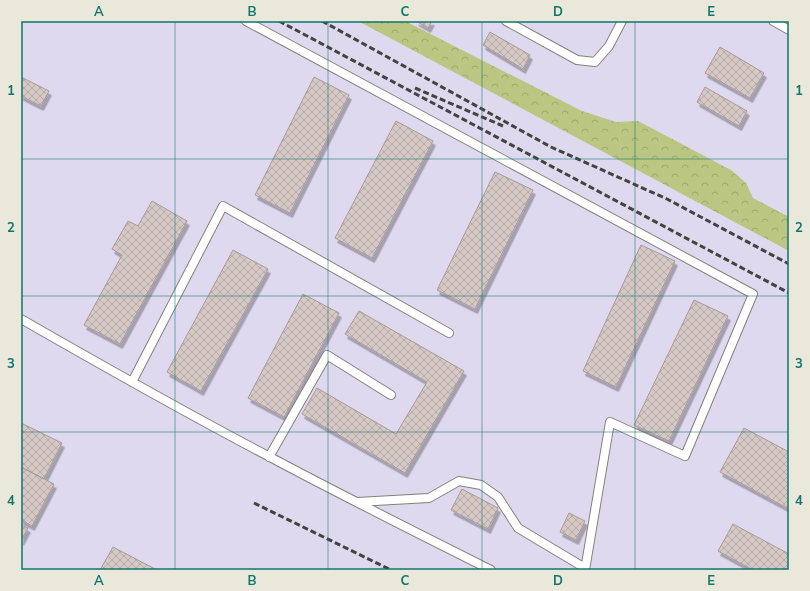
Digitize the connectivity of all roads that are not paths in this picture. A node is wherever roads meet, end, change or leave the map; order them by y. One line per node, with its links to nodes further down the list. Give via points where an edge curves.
1 (246, 21): 12 (lane, via 754,294 685,456 610,422)
2 (506, 21): 3 (lane, via 577,60 595,62 610,46)
3 (622, 21)
4 (773, 21): 5 (lane)
5 (789, 30)
6 (21, 319): 8 (lane)
7 (449, 333): 8 (lane, via 223,206)
8 (132, 382): 10 (lane)
9 (391, 395): 10 (lane, via 326,355)
10 (269, 457): 11 (lane)
11 (356, 502): 12 (lane, via 429,498 459,481 481,485 498,497 518,528); 13 (lane)
12 (585, 569)
13 (491, 570)

